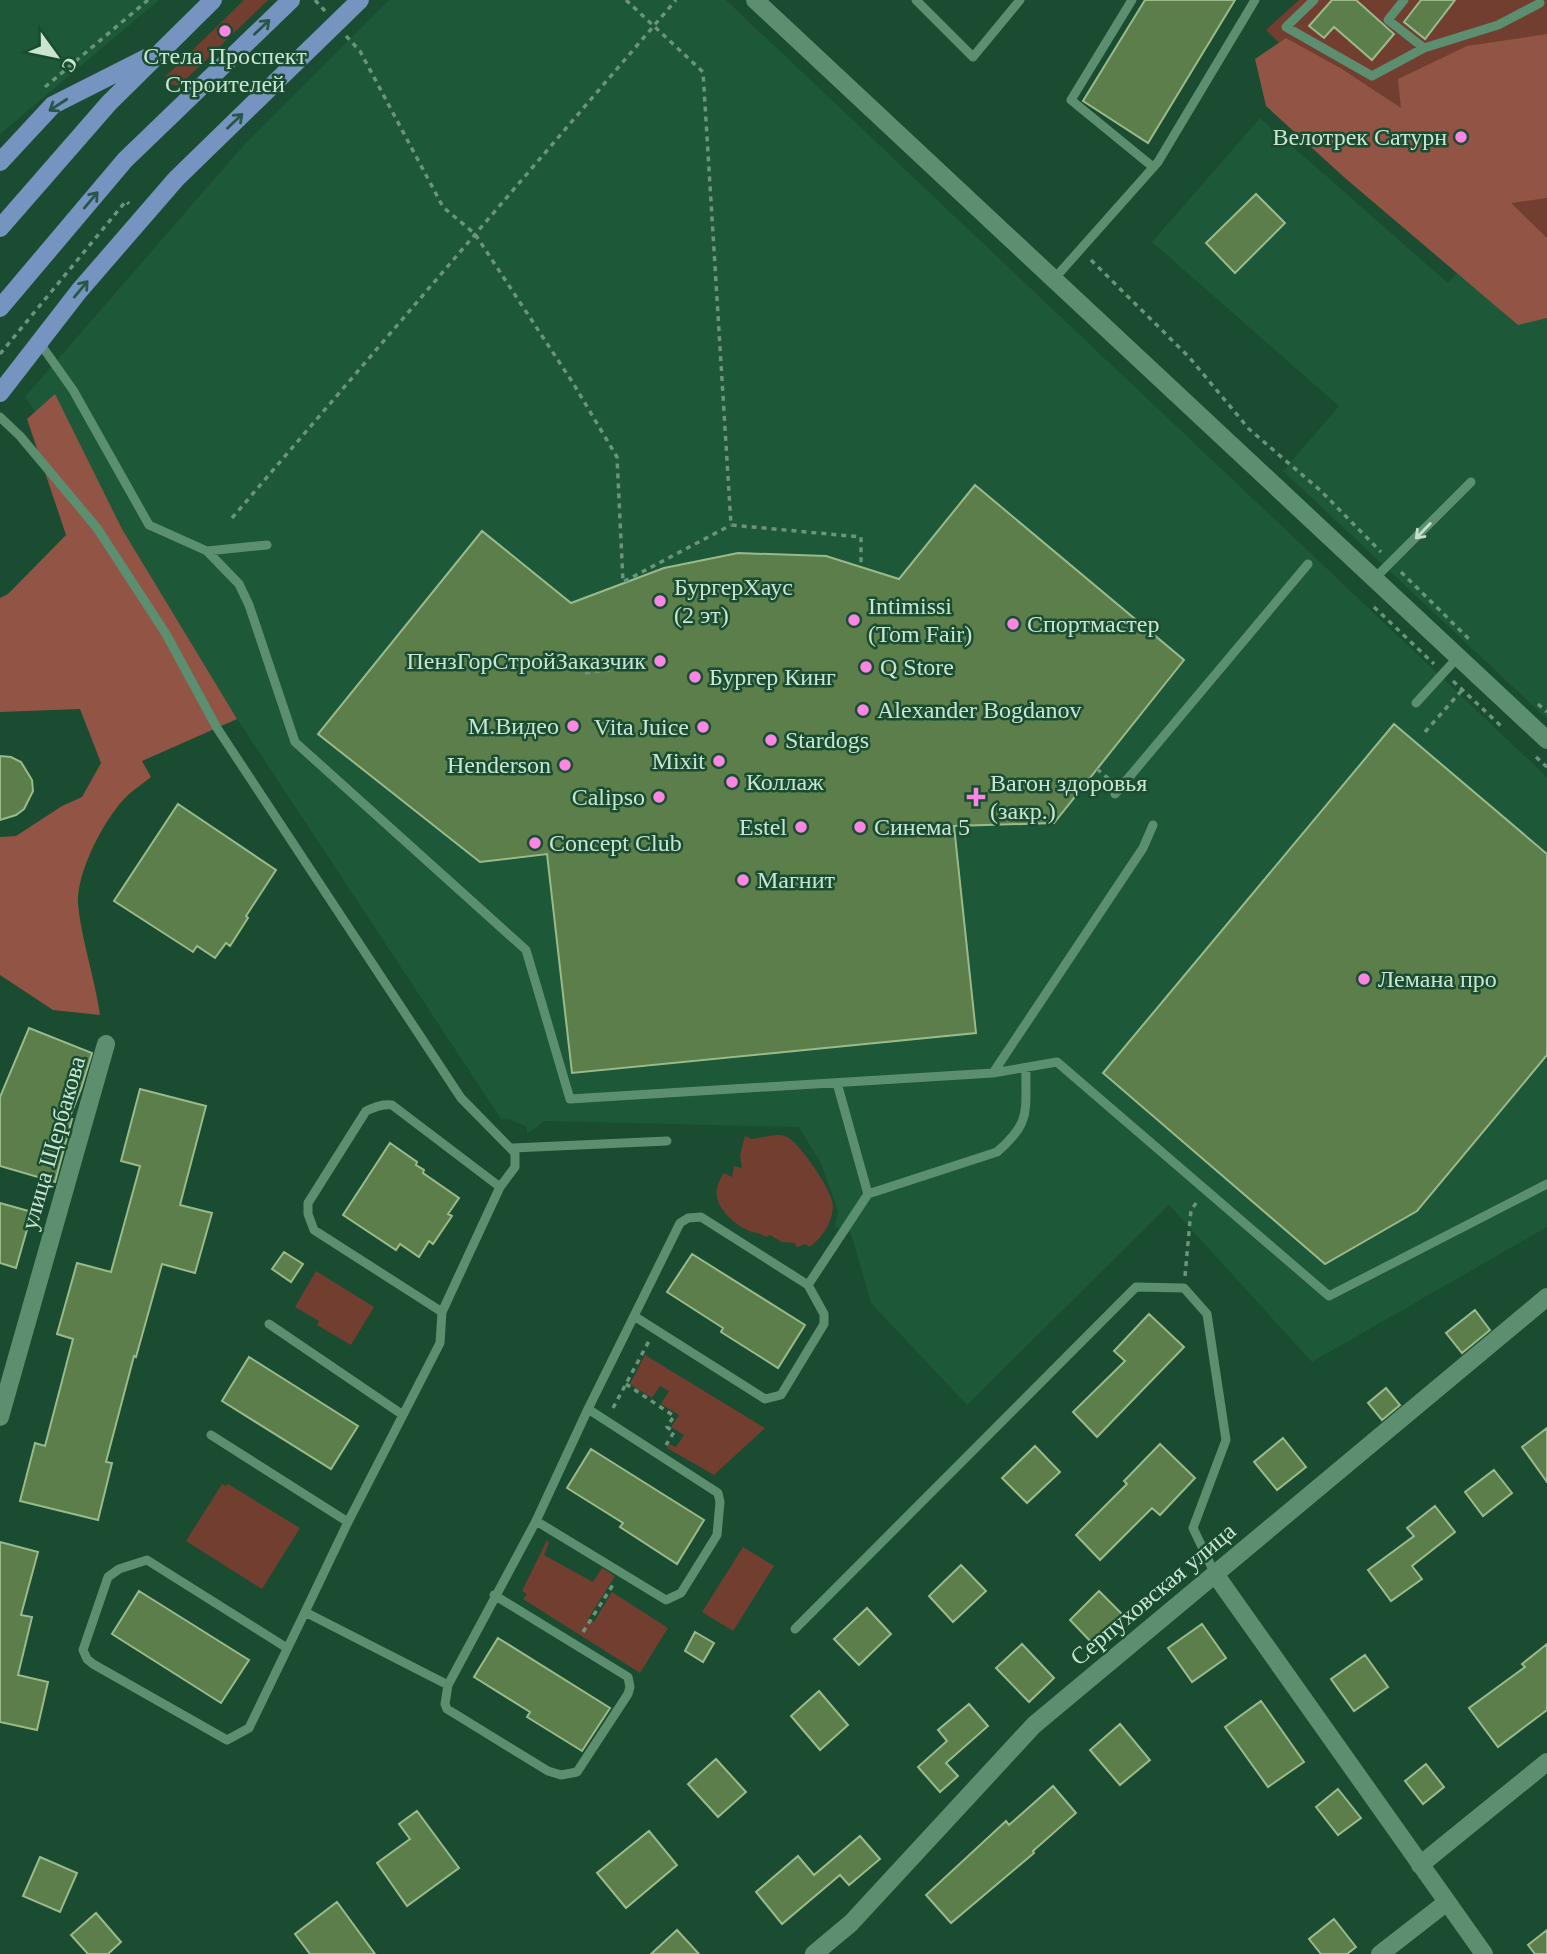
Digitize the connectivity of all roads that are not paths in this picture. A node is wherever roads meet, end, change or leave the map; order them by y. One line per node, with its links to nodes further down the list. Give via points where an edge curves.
1 (213, 0): 13 (main road)
2 (291, 0): 18 (main road, one-way to 2, via 125,160)
3 (360, 0): 19 (main road, one-way to 3, via 176,179)
4 (755, 0): 17 (street)
5 (916, 0): 6 (lane, via 973,57)
6 (1020, 0)
7 (1132, 0): 15 (lane, via 1070,100)
8 (1255, 0): 15 (lane)
9 (1314, 0): 12 (lane, via 1286,27 1372,76)
10 (1404, 0): 12 (lane, via 1388,20)
11 (1540, 3): 12 (lane, via 1498,25)
12 (1424, 48)
13 (162, 50): 14 (main road, one-way to 14, via 53,106); 16 (main road, via 84,130)
14 (0, 162)
15 (1153, 167): 17 (lane)
16 (0, 228)
17 (1054, 279): 26 (street)
18 (0, 309)
19 (39, 342): 20 (main road); 24 (lane, via 73,390 149,526)
20 (0, 393)
21 (0, 417): 37 (lane, via 97,528 166,634 218,728 461,1098)
22 (1471, 482): 26 (lane, one-way to 26)
23 (267, 545): 24 (lane)
24 (207, 551): 35 (lane, via 239,584 249,605 295,742 526,950 570,1099)
25 (1308, 564): 30 (lane)
26 (1374, 579): 27 (street)
27 (1458, 657): 28 (lane); 29 (street)
28 (1416, 703)
29 (1546, 738)
30 (1115, 794)
31 (1153, 825): 34 (lane, via 1143,848)
32 (106, 1044): 48 (street, улица Щербакова)
33 (1026, 1068): 34 (lane); 38 (lane, via 1057,1062 1329,1296); 40 (lane, via 1025,1119 997,1153)
34 (993, 1073): 35 (lane)
35 (837, 1083): 40 (lane)
36 (667, 1141): 37 (lane)
37 (513, 1148): 39 (lane, via 515,1167)
38 (1547, 1184)
39 (500, 1187): 43 (lane); 43 (lane, via 392,1105 386,1105 366,1111 308,1203 314,1230)
40 (868, 1194): 41 (lane)
41 (808, 1285): 44 (lane, via 701,1217 688,1218 681,1223); 44 (lane, via 824,1314 824,1324 776,1398 765,1399)
42 (1547, 1297): 52 (street, Серпуховская улица)
43 (442, 1312): 47 (lane, via 440,1343)
44 (634, 1316): 46 (lane)
45 (269, 1324): 47 (lane)
46 (588, 1409): 50 (lane); 50 (lane, via 718,1493 717,1535 681,1593 666,1600)
47 (403, 1415): 51 (lane)
48 (0, 1418)
49 (211, 1435): 51 (lane)
50 (536, 1521): 53 (lane)
51 (348, 1522): 54 (lane)
52 (1215, 1574): 55 (lane, via 1194,1528 1226,1440 1207,1314 1184,1288 1136,1287); 59 (street); 61 (street, Серпуховская улица, via 1034,1725 850,1923)
53 (495, 1595): 57 (lane); 57 (lane, via 628,1677 628,1694 577,1773 561,1775 447,1709)
54 (305, 1612): 56 (lane); 57 (lane)
55 (795, 1629)
56 (287, 1648): 56 (lane, via 248,1728 227,1740 93,1664 83,1650 108,1577 147,1560)
57 (447, 1685)
58 (1547, 1762): 59 (street)
59 (1420, 1864): 60 (street)
60 (1447, 1902): 62 (street); 63 (street)
61 (814, 1954)
62 (1380, 1954)
63 (1484, 1954)

